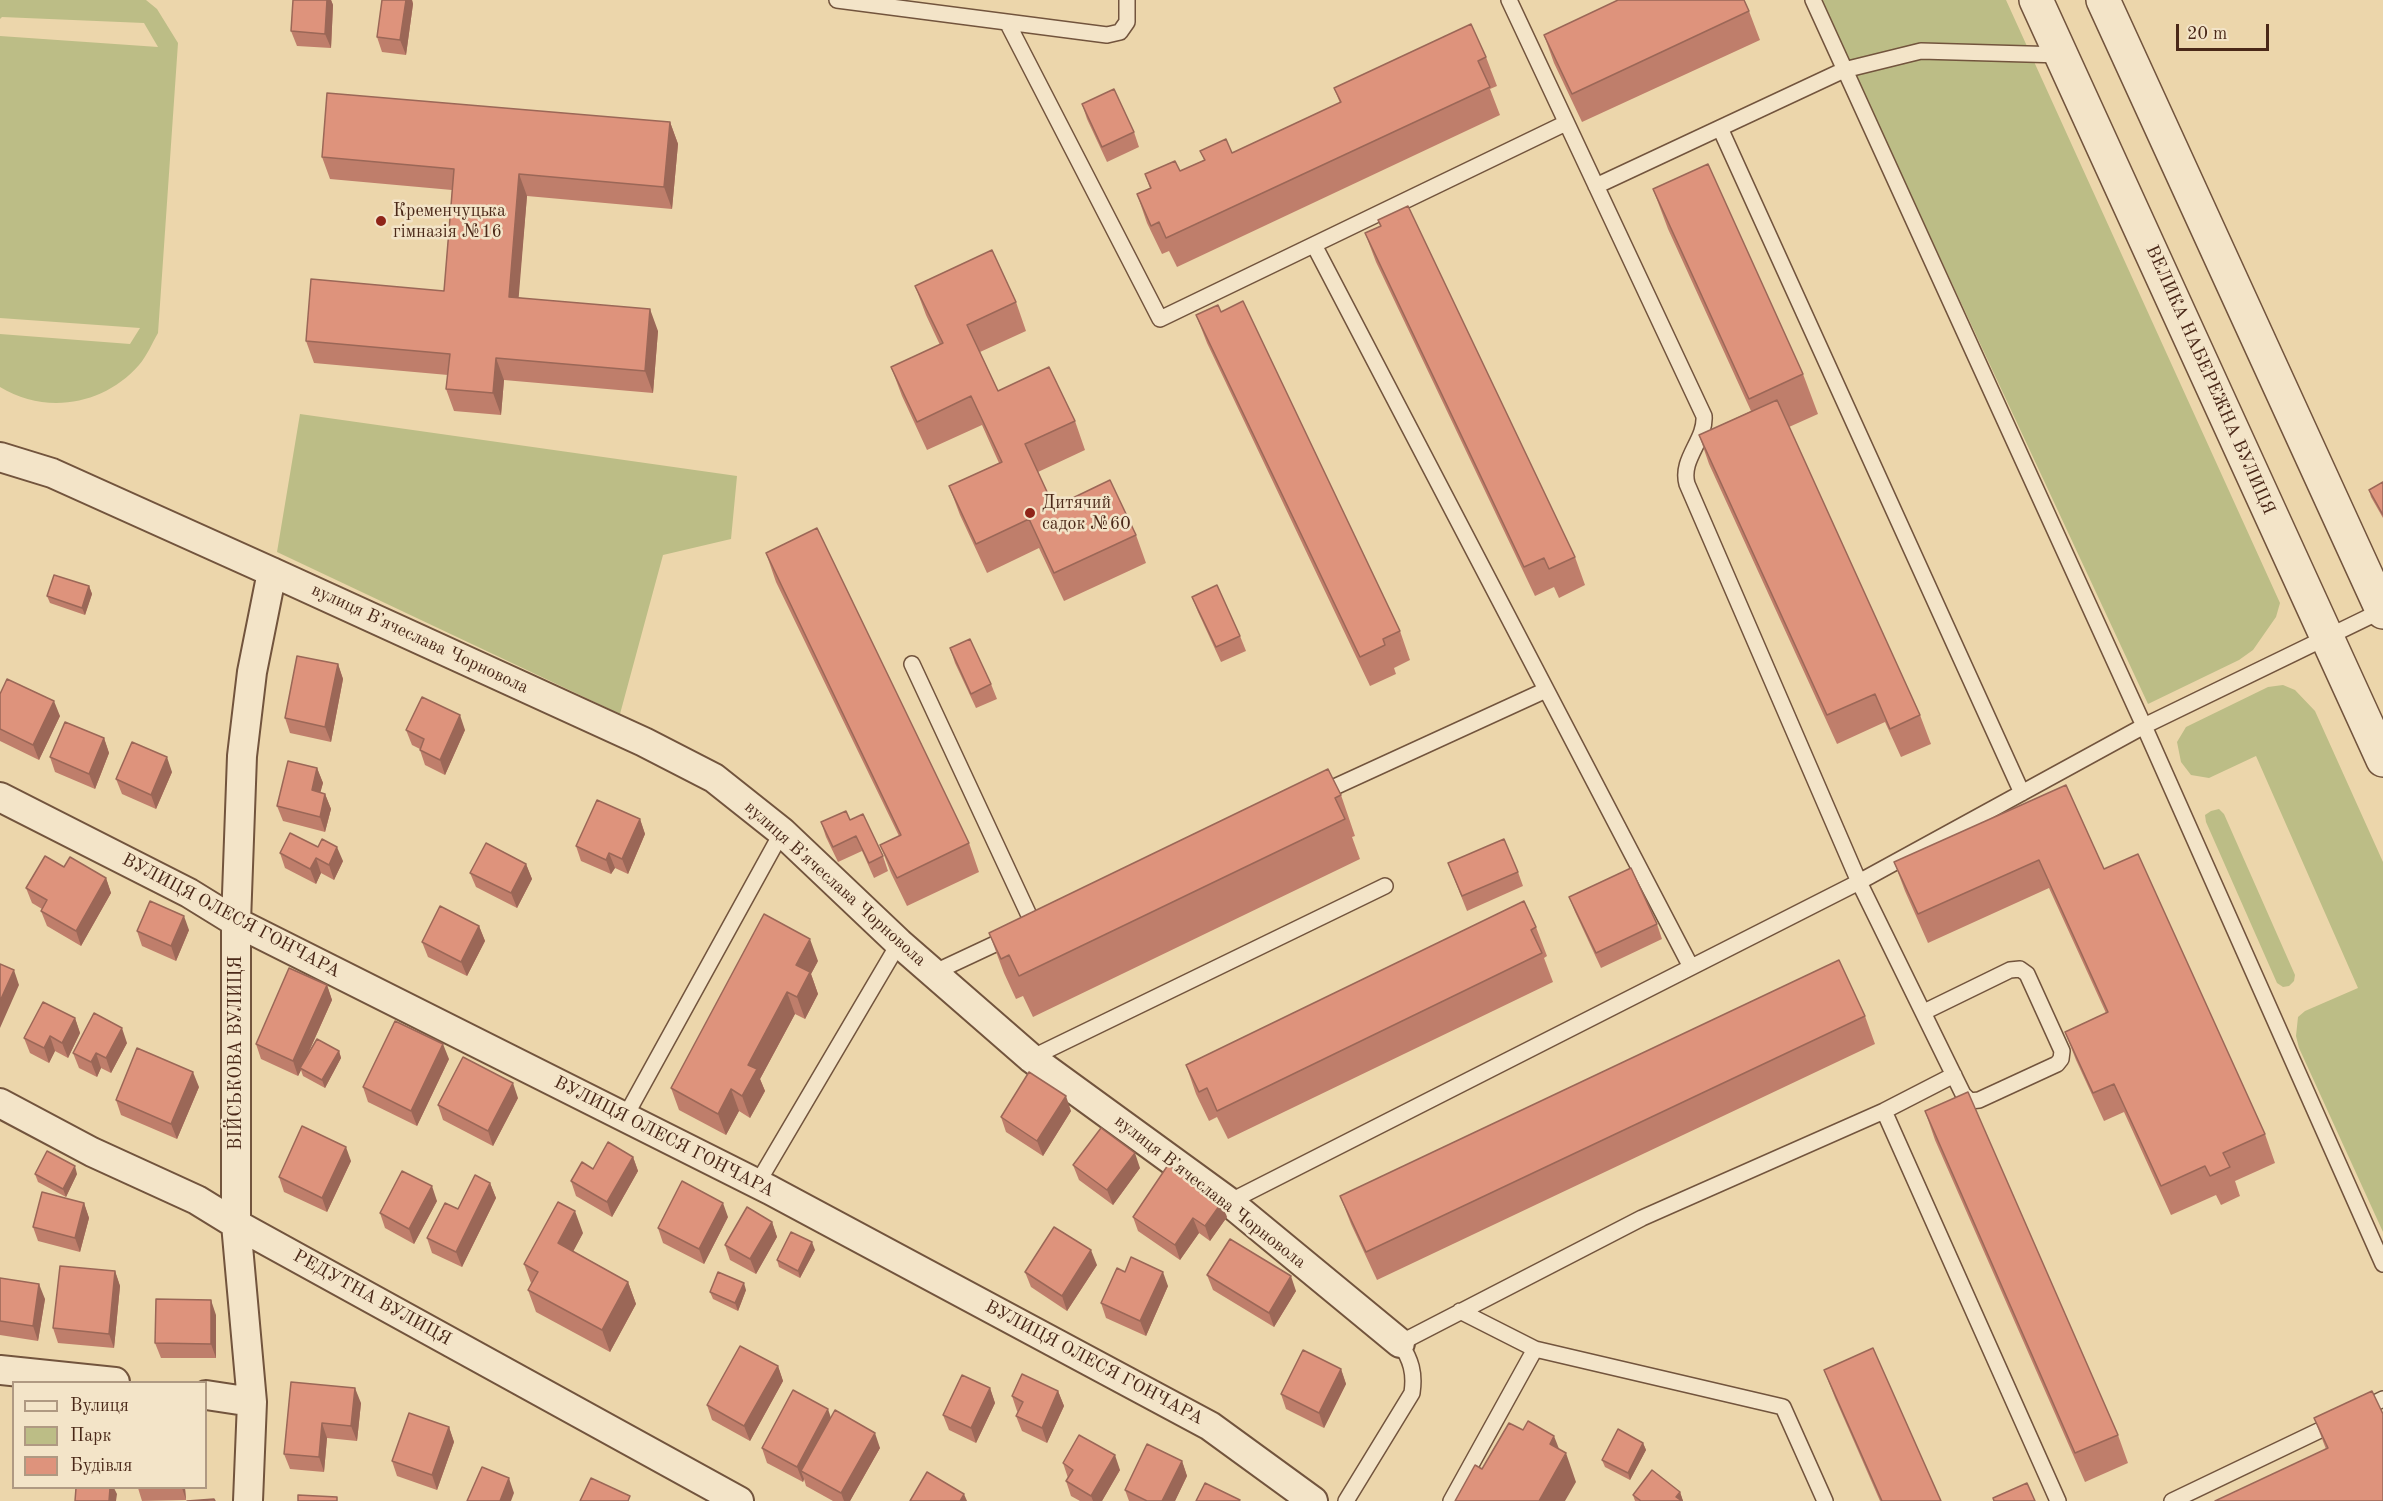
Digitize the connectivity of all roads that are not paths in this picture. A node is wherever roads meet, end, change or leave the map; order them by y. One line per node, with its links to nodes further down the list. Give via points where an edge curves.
1 (837, 0): 7 (lane)
2 (1126, 0): 7 (lane, via 1127,22 1120,32 1107,35)
3 (1509, 0): 10 (lane)
4 (1812, 0): 9 (lane)
5 (2036, 0): 8 (street, ВЕЛИКА НАБЕРЕЖНА ВУЛИЦЯ)
6 (2103, 0): 16 (street)
7 (1006, 22): 13 (lane, via 1160,319)
8 (2062, 55): 9 (lane, via 1921,51); 17 (street, ВЕЛИКА НАБЕРЕЖНА ВУЛИЦЯ)
9 (1844, 70): 11 (lane); 20 (lane)
10 (1566, 123): 12 (lane); 13 (lane)
11 (1720, 128): 12 (lane); 22 (lane)
12 (1596, 186): 26 (lane, via 1704,416 1703,430 1684,475)
13 (1314, 244): 19 (lane)
14 (0, 457): 15 (street, вулиця Вʼячеслава Чорновола, via 52,473)
15 (272, 572): 25 (street, вулиця Вʼячеслава Чорновола, via 644,742 714,778); 28 (street, ВІЙСЬКОВА ВУЛИЦЯ, via 252,672 242,756)
16 (2383, 611): 17 (lane)
17 (2328, 638): 20 (lane); 21 (street, ВЕЛИКА НАБЕРЕЖНА ВУЛИЦЯ)
18 (912, 664): 31 (lane, via 1040,923)
19 (1546, 690): 24 (lane); 30 (lane)
20 (2144, 726): 22 (lane); 41 (lane)
21 (2383, 760)
22 (2022, 793): 26 (lane)
23 (0, 797): 28 (street, ВУЛИЦЯ ОЛЕСЯ ГОНЧАРА, via 189,893)
24 (1307, 800)
25 (782, 832): 29 (street, вулиця Вʼячеслава Чорновола); 37 (lane)
26 (1858, 882): 30 (lane); 32 (lane)
27 (1385, 886): 33 (lane)
28 (236, 922): 37 (street, ВУЛИЦЯ ОЛЕСЯ ГОНЧАРА); 40 (street, ВІЙСЬКОВА ВУЛИЦЯ)
29 (898, 943): 31 (street, вулиця Вʼячеслава Чорновола); 38 (lane)
30 (1691, 967): 39 (lane)
31 (933, 973): 33 (street, вулиця Вʼячеслава Чорновола)
32 (1924, 1012): 34 (lane); 34 (lane, via 2010,970 2020,969 2027,974 2062,1051 2056,1064 1979,1100 1970,1101 1963,1094)
33 (1031, 1058): 39 (street, вулиця Вʼячеслава Чорновола)
34 (1954, 1075): 36 (lane)
35 (0, 1103): 40 (street, РЕДУТНА ВУЛИЦЯ, via 92,1152 197,1200)
36 (1884, 1111): 42 (lane, via 1642,1218); 56 (lane)
37 (625, 1117): 38 (street, ВУЛИЦЯ ОЛЕСЯ ГОНЧАРА)
38 (758, 1184): 52 (street, ВУЛИЦЯ ОЛЕСЯ ГОНЧАРА, via 1210,1426)
39 (1229, 1202): 43 (street, вулиця Вʼячеслава Чорновола)
40 (236, 1224): 49 (street, ВІЙСЬКОВА ВУЛИЦЯ); 51 (street, РЕДУТНА ВУЛИЦЯ)
41 (2383, 1264)
42 (1461, 1311): 43 (lane); 44 (lane)
43 (1400, 1343): 53 (lane, via 1410,1359 1412,1394)
44 (1534, 1349): 54 (lane); 55 (lane, via 1783,1407)
45 (0, 1370): 46 (street)
46 (97, 1381)
47 (207, 1395): 49 (street)
48 (2383, 1399): 57 (lane)
49 (252, 1402): 50 (street, ВІЙСЬКОВА ВУЛИЦЯ)
50 (248, 1501)
51 (739, 1501)
52 (1313, 1501)
53 (1346, 1501)
54 (1451, 1501)
55 (1825, 1501)
56 (2058, 1501)
57 (2172, 1501)

